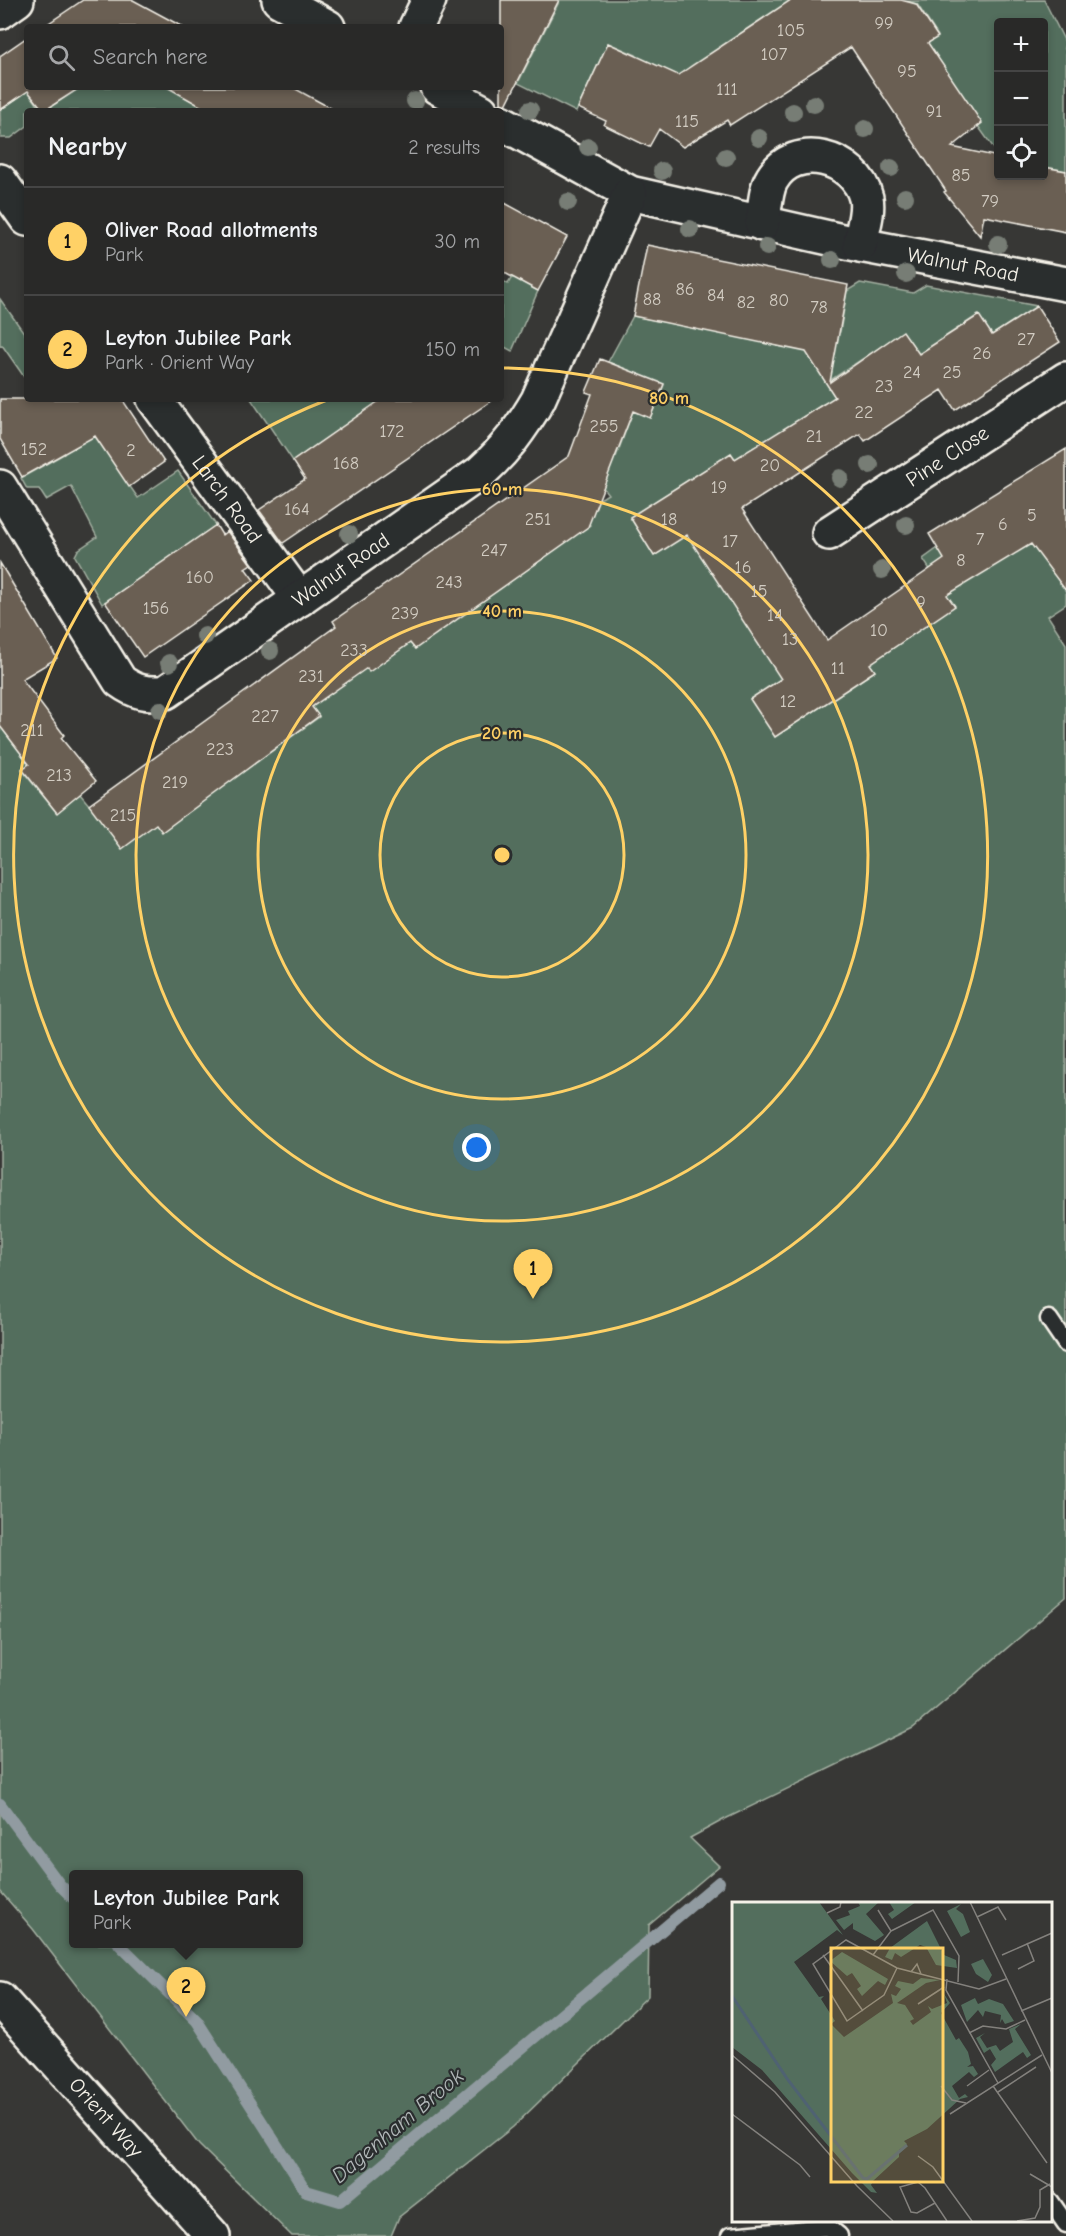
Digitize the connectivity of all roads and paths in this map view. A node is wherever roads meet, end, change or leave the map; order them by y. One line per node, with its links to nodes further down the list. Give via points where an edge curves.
1 (17, 0): 4 (street)
2 (279, 0): 5 (street)
3 (429, 0): 6 (street)
4 (0, 12)
5 (323, 24)
6 (417, 24)
7 (442, 90): 8 (street)
8 (476, 108)
9 (504, 124): 11 (street, Walnut Road)
10 (0, 181): 12 (street)
11 (630, 193): 13 (street, Walnut Road); 20 (street, Walnut Road, via 538,400 504,451 481,472)
12 (24, 215)
13 (762, 224): 14 (street, Walnut Road); 14 (street, via 770,181 782,165 817,157 839,163 866,198)
14 (860, 245): 15 (street, Walnut Road)
15 (1066, 284)
16 (1066, 380): 19 (street, Pine Close)
17 (156, 402): 20 (street, Larch Road)
18 (0, 487): 20 (street, Walnut Road, via 112,669 131,689 147,694 166,692)
19 (830, 533)
20 (300, 599)
21 (1049, 1319): 22 (lane)
22 (1066, 1344)
23 (0, 1999): 26 (street, Orient Way)
24 (1051, 2202): 25 (lane)
25 (1066, 2224)
26 (213, 2236)
27 (730, 2236): 28 (lane, via 828,2227)
28 (839, 2236)

